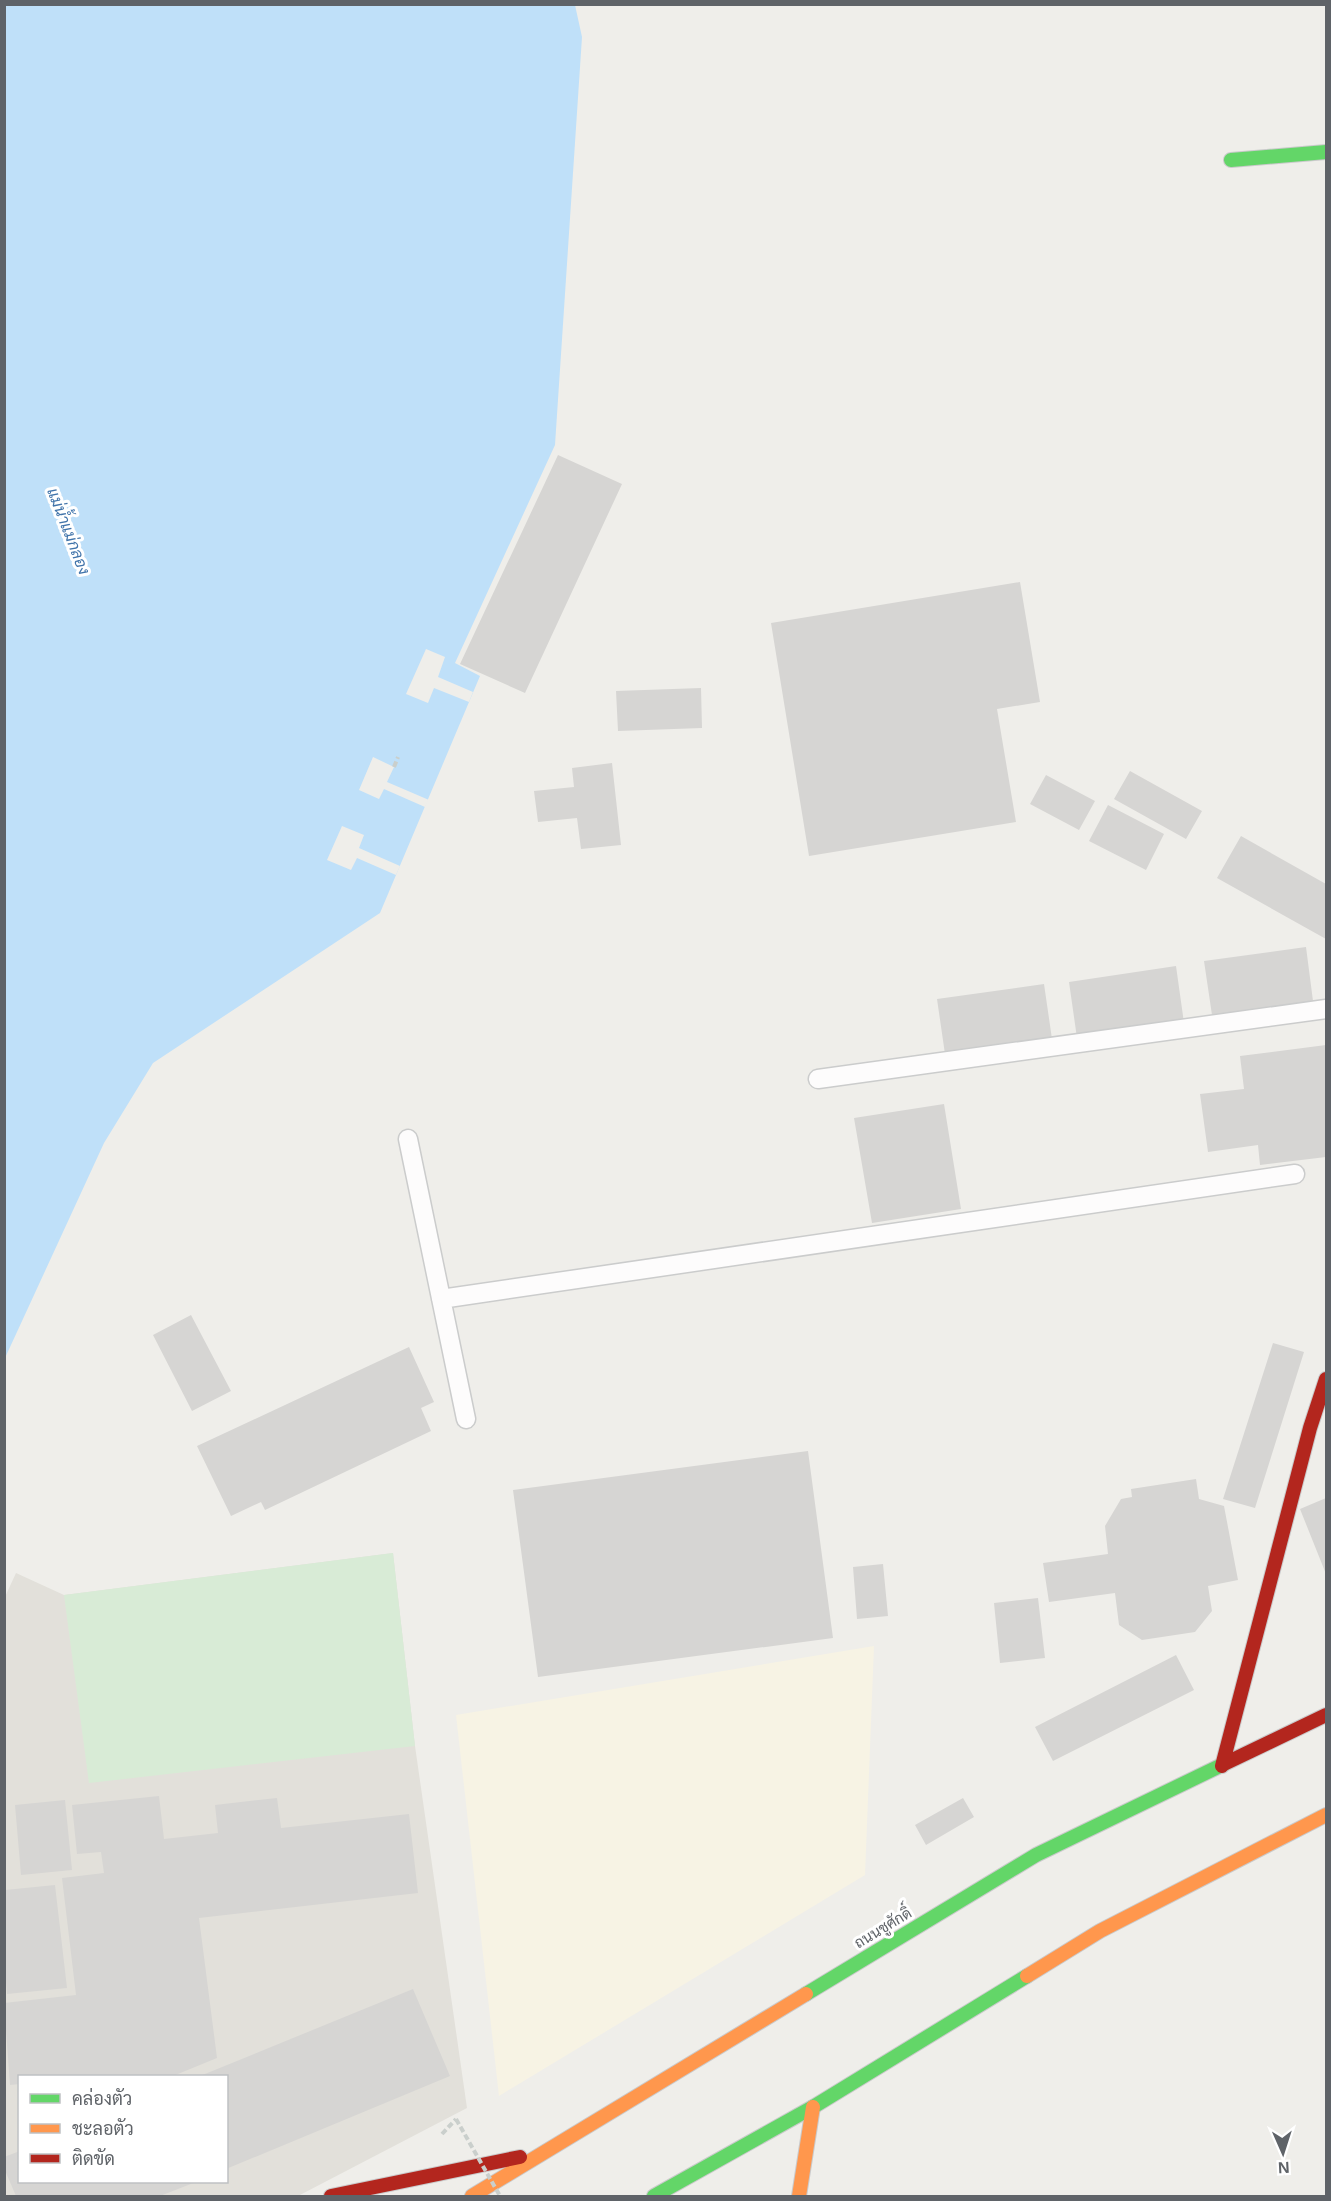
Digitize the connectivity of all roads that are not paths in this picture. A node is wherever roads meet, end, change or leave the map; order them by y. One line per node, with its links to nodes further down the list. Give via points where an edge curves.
1 (1326, 152): 2 (main road)
2 (1231, 160)
3 (1326, 1009): 4 (lane)
4 (818, 1079)
5 (408, 1139): 7 (lane)
6 (1295, 1174): 7 (lane)
7 (441, 1299): 9 (lane)
8 (1326, 1379): 11 (main road)
9 (466, 1419)
10 (1326, 1715): 11 (main road, ถนนชูศักดิ์)
11 (1222, 1766): 14 (main road, ถนนชูศักดิ์, via 1036,1855)
12 (1326, 1815): 13 (main road, via 1100,1931)
13 (813, 2107): 17 (main road); 18 (main road)
14 (545, 2152): 15 (main road); 16 (main road, ถนนชูศักดิ์)
15 (331, 2196)
16 (472, 2196)
17 (654, 2196)
18 (799, 2196)

